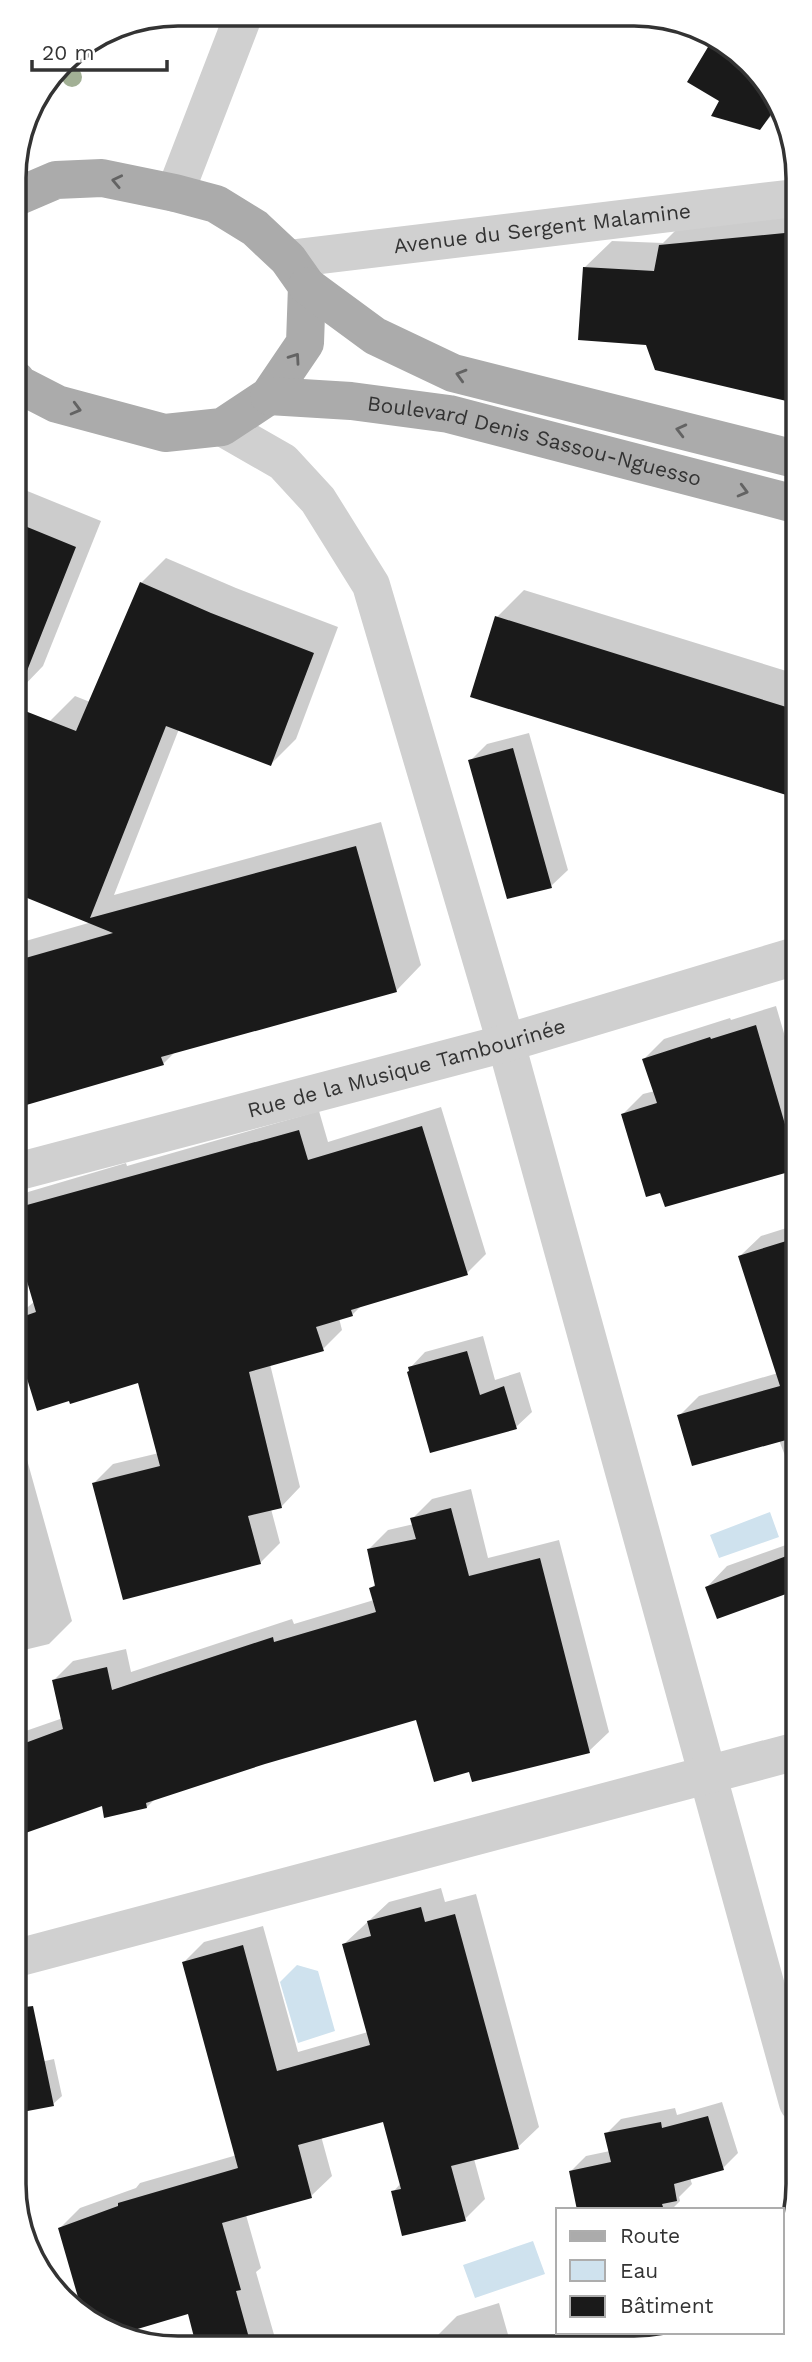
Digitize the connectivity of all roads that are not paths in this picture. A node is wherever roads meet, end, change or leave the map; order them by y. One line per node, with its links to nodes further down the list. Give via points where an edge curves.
1 (238, 26): 3 (street)
2 (27, 192): 3 (main road, one-way to 2, via 102,178 55,180)
3 (175, 193): 5 (main road, via 216,204 256,228)
4 (786, 199): 5 (street, Avenue du Sergent Malamine)
5 (297, 272): 7 (main road, one-way to 5, via 305,343); 9 (main road, one-way to 5, via 453,373 374,336)
6 (27, 389): 8 (main road, one-way to 8, via 57,404 165,433)
7 (269, 396): 8 (main road); 10 (main road, Boulevard Denis Sassou-Nguesso, one-way to 10, via 449,414)
8 (222, 426): 12 (street, via 283,462 318,500 371,584)
9 (786, 457)
10 (786, 502)
11 (786, 959): 12 (street, Rue de la Musique Tambourinée)
12 (506, 1043): 13 (street, Rue de la Musique Tambourinée); 15 (street)
13 (27, 1169)
14 (785, 1754): 15 (street)
15 (708, 1773): 16 (street); 17 (street)
16 (26, 1956)
17 (785, 2059)

